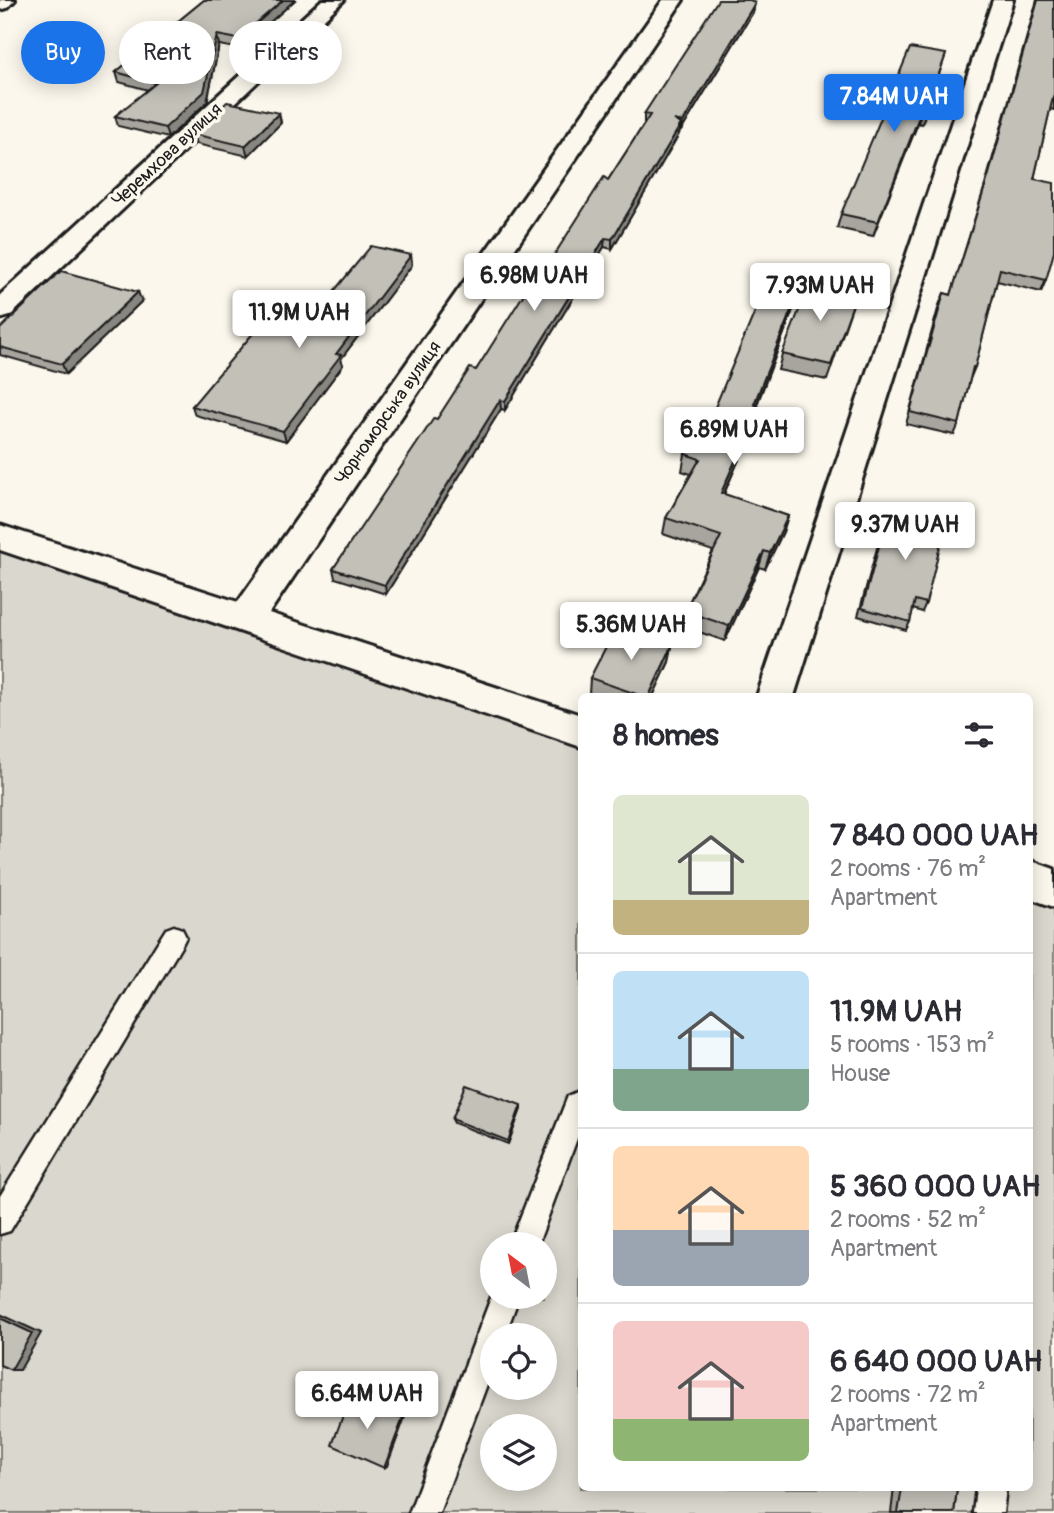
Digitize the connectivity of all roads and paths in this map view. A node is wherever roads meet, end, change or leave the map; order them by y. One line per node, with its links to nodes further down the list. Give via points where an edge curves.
1 (5, 0): 5 (street)
2 (334, 0): 6 (street, Черемхова вулиця)
3 (673, 0): 8 (street, Чорноморська вулиця)
4 (1003, 0): 9 (street)
5 (0, 4)
6 (0, 310)
7 (0, 537): 8 (street)
8 (246, 618): 10 (street)
9 (776, 693)
10 (578, 730)
11 (1033, 880): 12 (street)
12 (1054, 888)
13 (174, 937): 15 (lane)
14 (577, 1105): 16 (lane)
15 (0, 1221)
16 (529, 1232)
17 (500, 1309): 19 (lane)
18 (991, 1491): 20 (lane)
19 (424, 1513)
20 (988, 1513)

